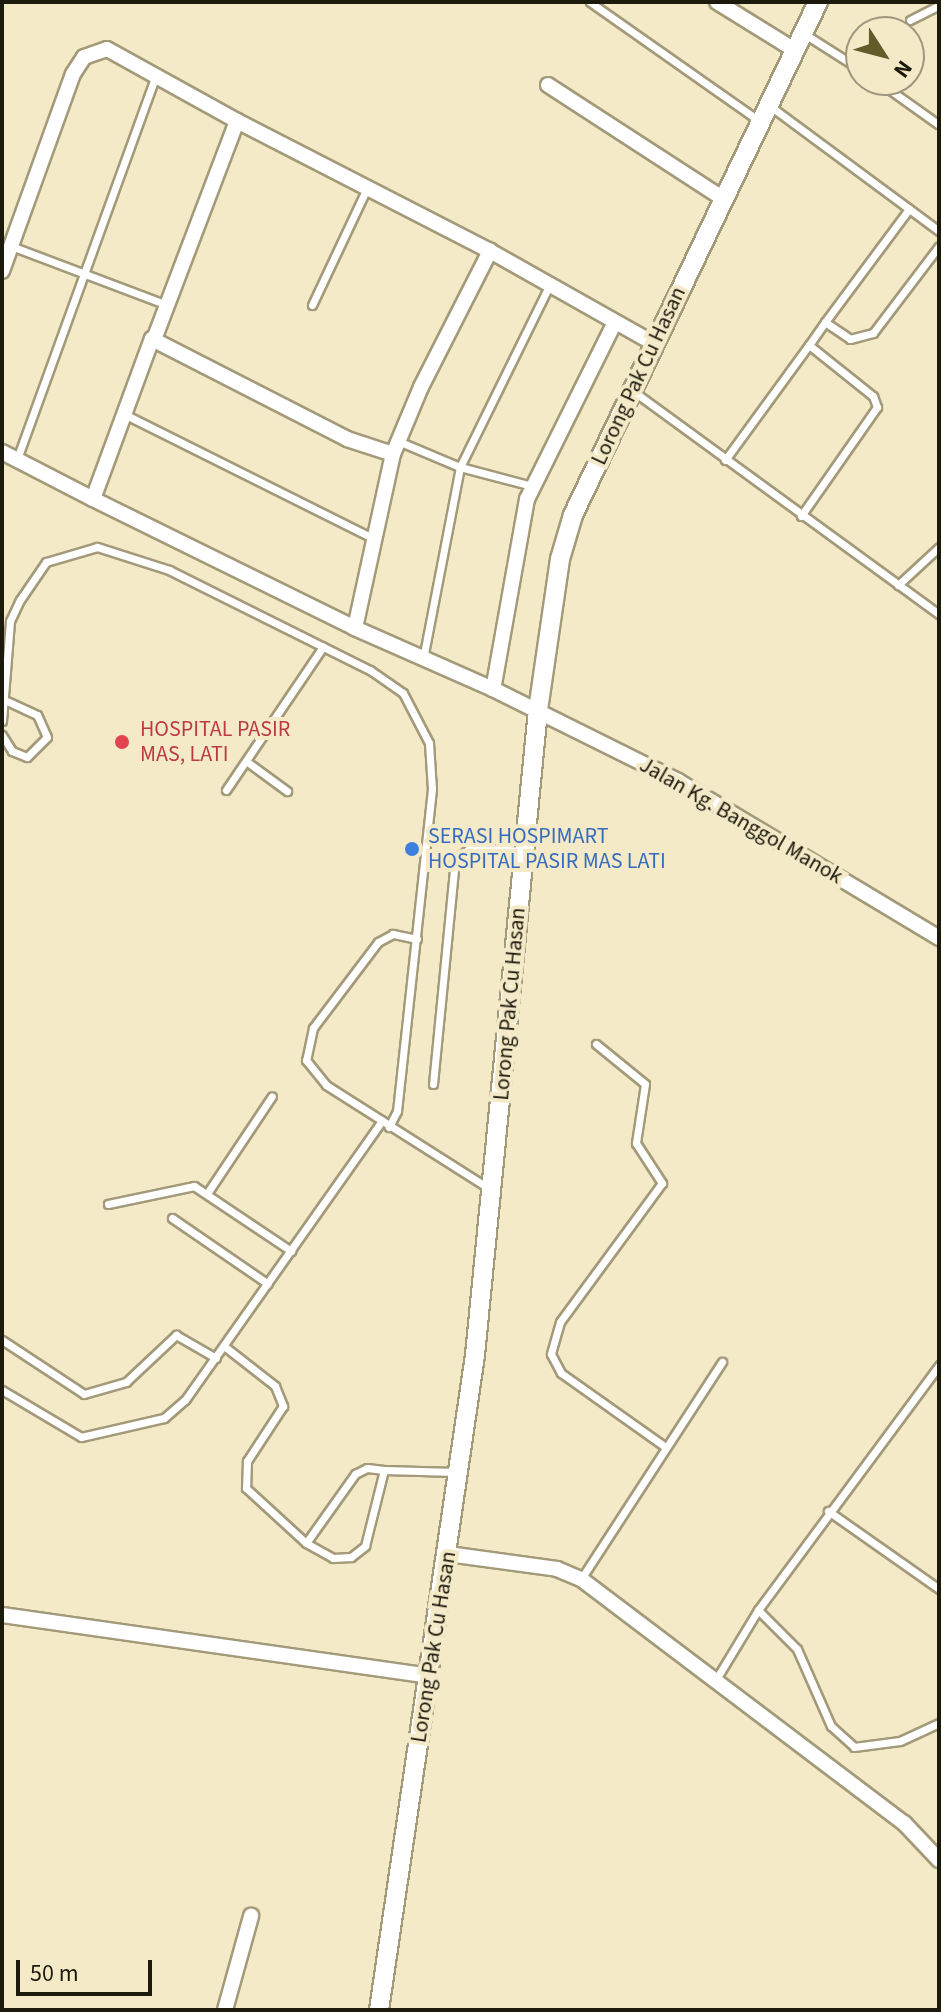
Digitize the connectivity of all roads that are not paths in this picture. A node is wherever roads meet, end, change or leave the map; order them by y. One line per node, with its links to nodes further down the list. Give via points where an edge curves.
1 (590, 2): 12 (lane)
2 (717, 2): 7 (street)
3 (818, 2): 6 (street, Lorong Pak Cu Hasan)
4 (939, 3): 5 (lane)
5 (917, 16)
6 (802, 32): 7 (street, Lorong Pak Cu Hasan); 8 (lane)
7 (793, 49): 12 (street, Lorong Pak Cu Hasan)
8 (845, 60)
9 (157, 74): 13 (street); 19 (street, via 107,49 84,57); 23 (lane)
10 (548, 85): 16 (street)
11 (899, 96): 14 (lane)
12 (763, 112): 16 (street, Lorong Pak Cu Hasan); 17 (lane)
13 (237, 121): 15 (street); 25 (street)
14 (938, 124)
15 (367, 188): 21 (street); 26 (lane)
16 (722, 198): 30 (street, Lorong Pak Cu Hasan)
17 (909, 209): 18 (lane); 27 (lane)
18 (939, 231)
19 (11, 246): 22 (street); 23 (lane)
20 (939, 246): 27 (lane, via 868,337 845,337)
21 (490, 251): 24 (street); 34 (street)
22 (2, 271)
23 (88, 275): 25 (lane); 36 (lane)
24 (549, 286): 28 (street); 38 (lane)
25 (167, 305): 29 (street)
26 (312, 305)
27 (825, 322): 31 (lane)
28 (614, 324): 30 (street); 39 (street)
29 (154, 340): 33 (street); 34 (street, via 347,439)
30 (655, 344): 32 (street, Lorong Pak Cu Hasan)
31 (809, 345): 37 (lane); 41 (lane, via 873,396 877,407)
32 (632, 390): 37 (lane); 51 (street, Lorong Pak Cu Hasan, via 573,515 560,559)
33 (124, 414): 40 (street); 42 (lane)
34 (395, 447): 38 (lane); 42 (street)
35 (2, 452): 36 (street, Jalan Kg. Banggol Manok)
36 (17, 459): 40 (street, Jalan Kg. Banggol Manok)
37 (725, 460): 41 (lane)
38 (460, 467): 39 (lane); 48 (lane)
39 (532, 486): 49 (street, via 521,521)
40 (93, 499): 46 (street, Jalan Kg. Banggol Manok)
41 (801, 516): 44 (lane)
42 (375, 539): 46 (street)
43 (939, 547): 44 (lane)
44 (898, 585): 45 (lane)
45 (939, 614)
46 (355, 628): 48 (street, Jalan Kg. Banggol Manok)
47 (323, 647): 50 (lane, via 138,556 80,548 46,562 20,600 6,648); 54 (lane); 59 (lane, via 390,682 414,708 426,734 432,789)
48 (423, 659): 49 (street, Jalan Kg. Banggol Manok)
49 (493, 689): 51 (street, Jalan Kg. Banggol Manok)
50 (7, 701): 52 (lane); 53 (lane, via 37,715 46,743 27,757 12,751)
51 (538, 710): 57 (street, Lorong Pak Cu Hasan); 58 (street, Jalan Kg. Banggol Manok, via 678,781)
52 (2, 721)
53 (2, 735)
54 (246, 761): 55 (lane); 56 (lane)
55 (226, 790)
56 (287, 791)
57 (525, 852): 61 (lane, via 471,847 455,861); 64 (street, Lorong Pak Cu Hasan)
58 (939, 938)
59 (417, 939): 63 (lane, via 397,1111); 63 (lane, via 393,934 378,942 313,1028 306,1050 315,1076)
60 (596, 1044): 76 (lane, via 645,1084 636,1143 662,1183 560,1322 551,1354 561,1373)
61 (433, 1084)
62 (272, 1096): 65 (lane)
63 (385, 1124): 64 (lane); 68 (lane)
64 (493, 1191): 78 (street, Lorong Pak Cu Hasan)
65 (208, 1192): 66 (lane, via 184,1185); 68 (lane)
66 (108, 1204)
67 (172, 1218): 69 (lane)
68 (291, 1251): 69 (lane)
69 (268, 1284): 71 (lane)
70 (2, 1340): 72 (lane, via 84,1394 126,1382 176,1335)
71 (224, 1346): 72 (lane); 80 (lane, via 281,1398 279,1418 247,1461 246,1488)
72 (216, 1358): 75 (lane, via 164,1418 93,1437 56,1427)
73 (722, 1362): 76 (lane)
74 (939, 1365): 79 (lane)
75 (2, 1390)
76 (664, 1446): 82 (lane)
77 (384, 1470): 78 (lane); 80 (lane, via 367,1468 355,1474); 80 (lane, via 359,1554 333,1558)
78 (459, 1472): 81 (street, Lorong Pak Cu Hasan)
79 (828, 1511): 83 (lane); 84 (lane)
80 (306, 1543)
81 (448, 1554): 82 (street, via 557,1569); 86 (street, Lorong Pak Cu Hasan)
82 (581, 1579): 87 (street)
83 (939, 1589)
84 (758, 1610): 87 (lane); 88 (lane, via 797,1649 831,1726 854,1747 900,1741)
85 (2, 1615): 86 (street)
86 (429, 1676): 92 (street, Lorong Pak Cu Hasan)
87 (714, 1683): 89 (street, via 904,1823)
88 (939, 1723)
89 (939, 1860)
90 (251, 1916): 91 (street)
91 (225, 2010)
92 (379, 2010)

